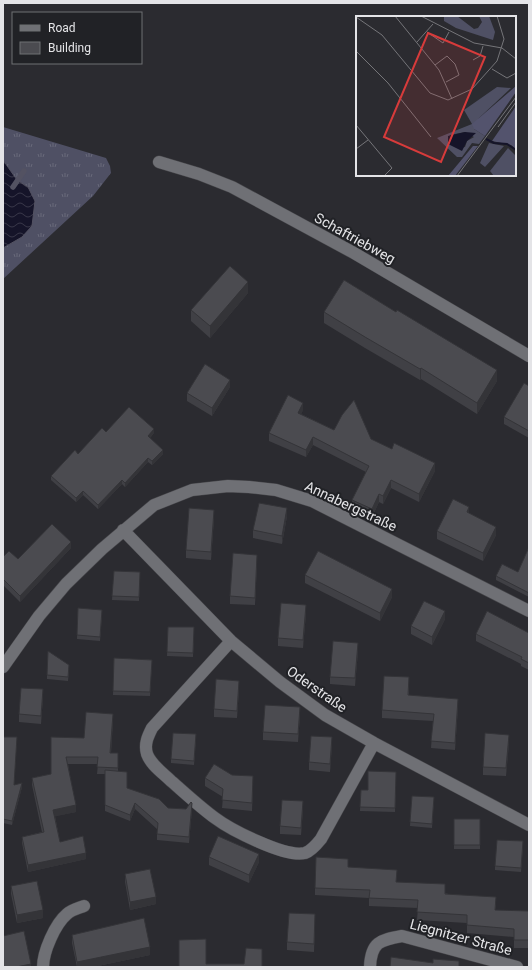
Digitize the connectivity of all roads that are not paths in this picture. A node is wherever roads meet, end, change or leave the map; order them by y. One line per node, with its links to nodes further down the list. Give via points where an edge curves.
1 (159, 162): 2 (street, Schaftriebweg, via 232,187 354,253)
2 (529, 356)
3 (123, 530): 4 (street, Annabergstraße, via 154,505 192,490 228,486 276,490 312,501); 5 (street, Oderstraße); 6 (street, Annabergstraße, via 66,584 39,616)
4 (529, 611)
5 (231, 641): 7 (street, Oderstraße, via 280,682 325,714); 7 (street, via 152,728 146,740 147,754 155,766 216,819 256,841 280,850 305,853 321,840)
6 (3, 667)
7 (374, 743): 8 (street, Oderstraße)
8 (529, 825)
9 (84, 906): 10 (street, via 67,913 54,931)
10 (43, 967)
11 (370, 967): 12 (street, Liegnitzer Straße, via 374,946 385,939 402,936)
12 (517, 967)

